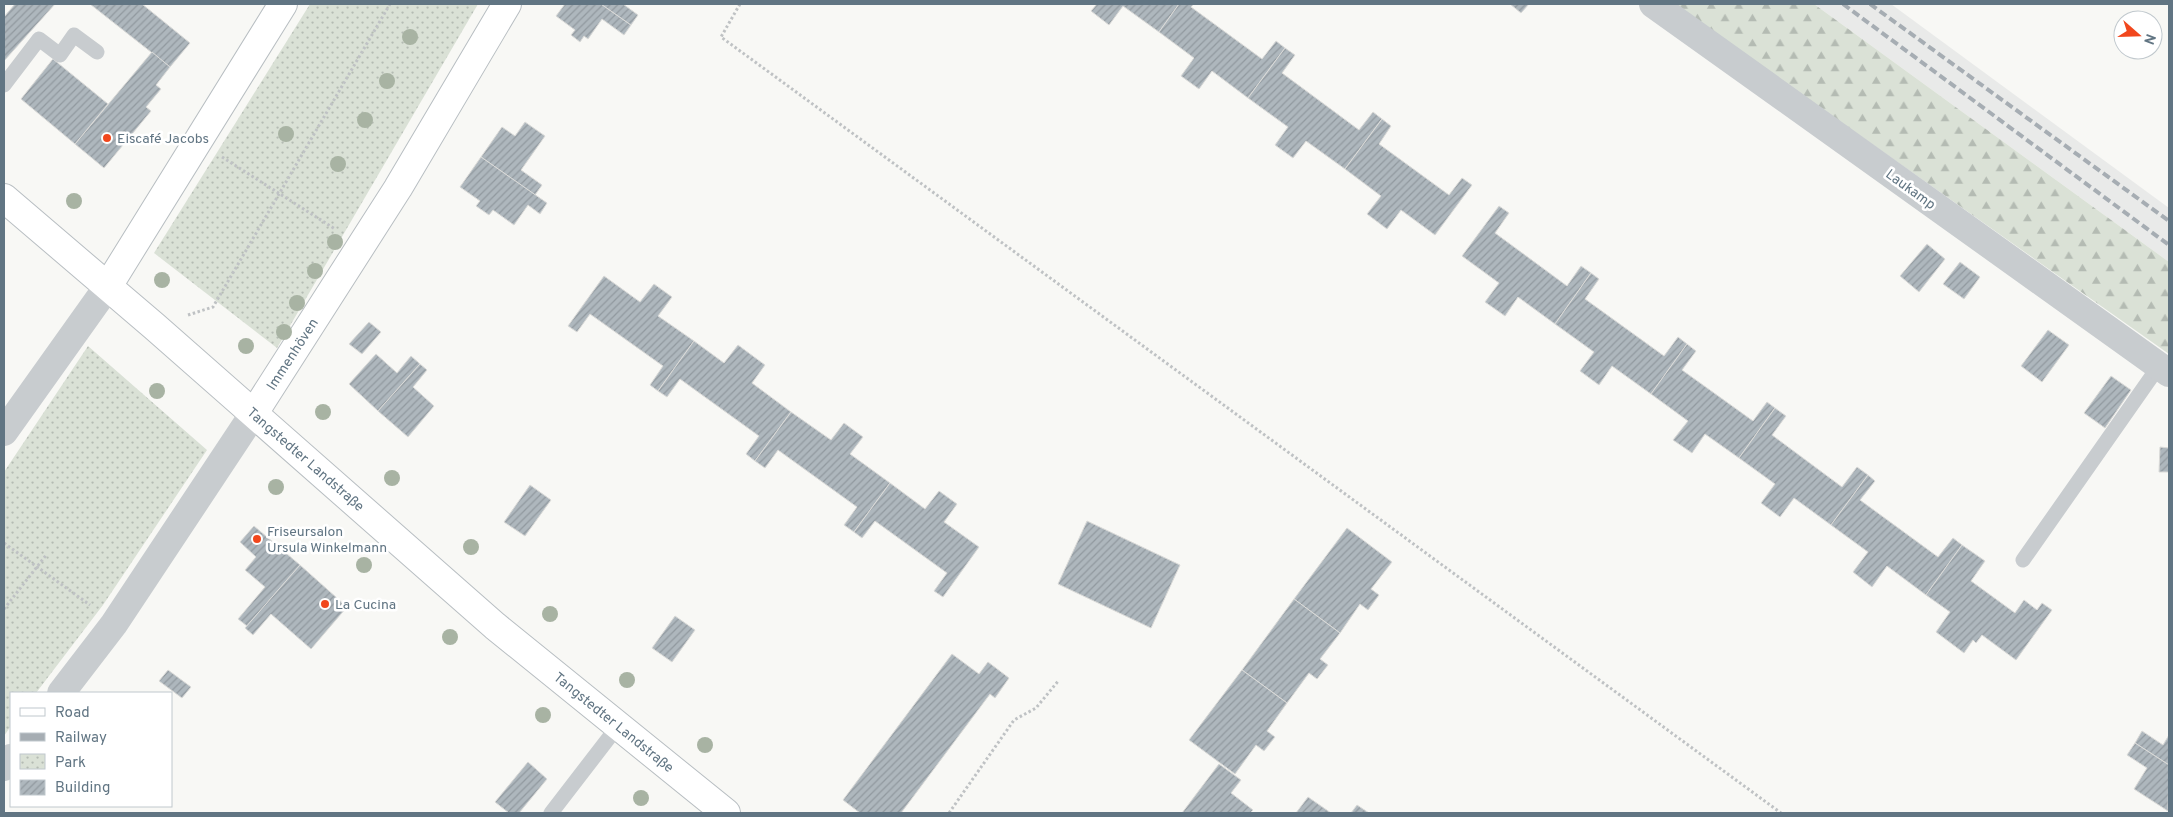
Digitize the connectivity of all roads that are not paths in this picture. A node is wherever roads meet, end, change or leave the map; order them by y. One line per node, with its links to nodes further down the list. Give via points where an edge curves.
1 (283, 4): 7 (street)
2 (507, 4): 9 (street, Immenhöven, via 398,188)
3 (1653, 4): 8 (street, Laukamp)
4 (97, 52): 5 (lane, via 74,35 60,55 39,40)
5 (4, 85)
6 (4, 198): 7 (street, Tangstedter Landstraße)
7 (108, 286): 9 (street, Tangstedter Landstraße); 10 (street)
8 (2164, 369): 11 (lane)
9 (254, 413): 12 (street, Immenhöven, via 114,624); 13 (street, Tangstedter Landstraße, via 495,626)
10 (4, 432)
11 (2023, 560)
12 (62, 692)
13 (618, 726): 14 (lane); 15 (street, Tangstedter Landstraße)
14 (552, 813)
15 (726, 813)

